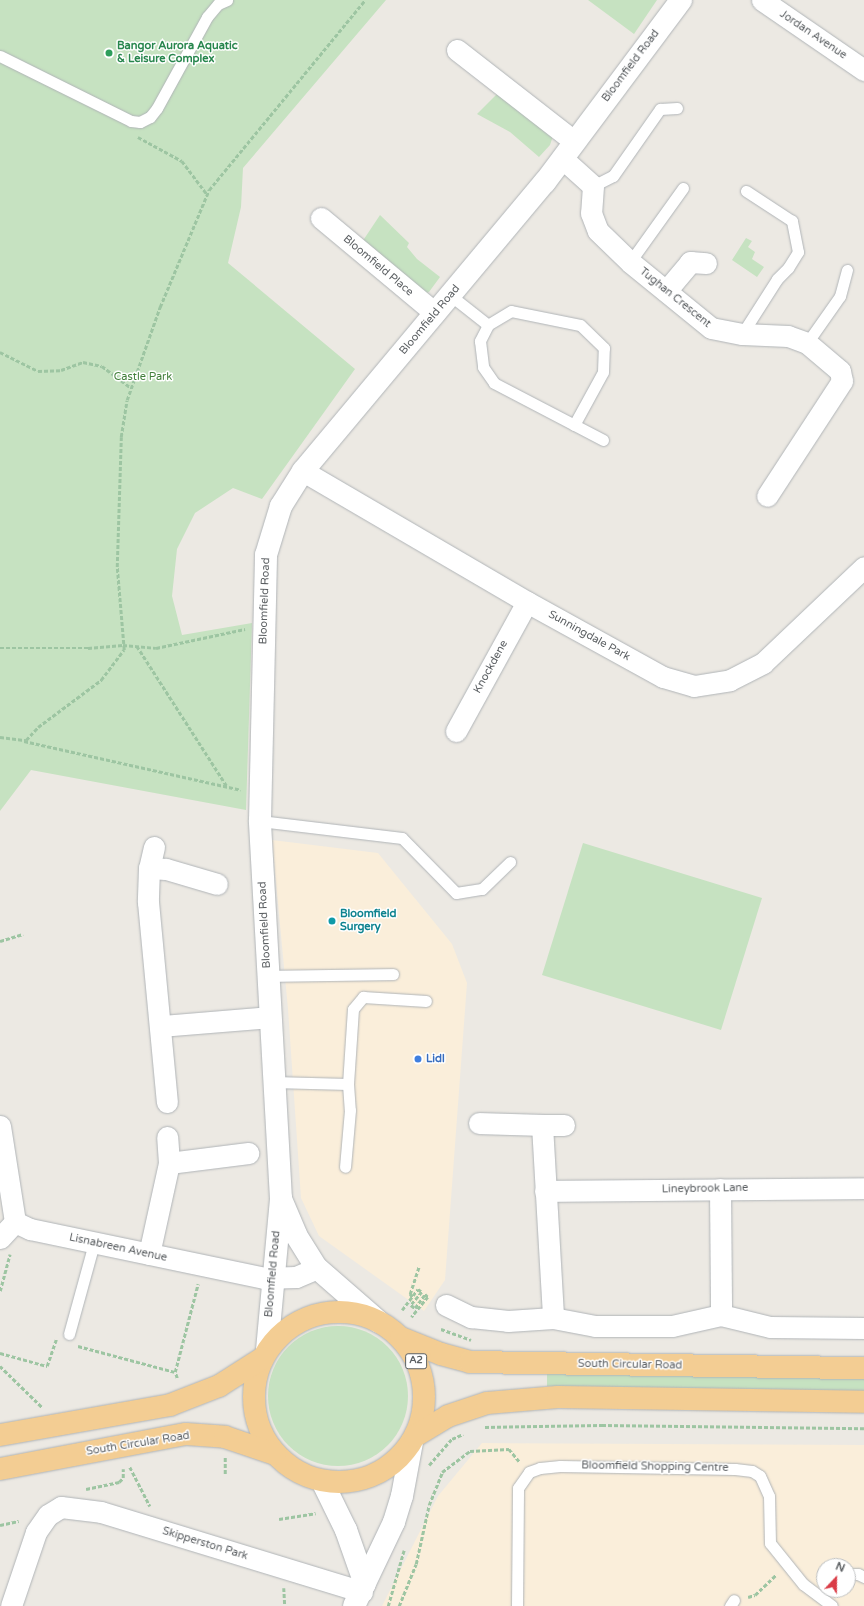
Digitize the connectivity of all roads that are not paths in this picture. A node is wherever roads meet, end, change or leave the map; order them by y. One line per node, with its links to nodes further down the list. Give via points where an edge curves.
1 (227, 0): 5 (lane, via 218,4 207,16 156,108 150,117 140,122 131,121)
2 (681, 0): 8 (street, Bloomfield Road)
3 (762, 0): 6 (street, Jordan Avenue)
4 (457, 50): 8 (street)
5 (0, 56)
6 (864, 70)
7 (677, 108): 9 (lane, via 660,109 613,176)
8 (569, 150): 9 (street); 17 (street, Bloomfield Road)
9 (593, 186): 13 (street, Tughan Crescent, via 591,213 598,231)
10 (683, 188): 13 (lane)
11 (746, 190): 20 (lane, via 792,221 798,252 777,279)
12 (321, 218): 18 (street, Bloomfield Place)
13 (630, 262): 16 (street, Tughan Crescent)
14 (706, 263): 16 (street, via 690,262)
15 (848, 270): 21 (lane, via 840,296)
16 (666, 291): 20 (street, Tughan Crescent, via 712,328)
17 (450, 295): 18 (street, Bloomfield Road); 19 (lane)
18 (435, 314): 24 (street, Bloomfield Road)
19 (488, 325): 22 (lane, via 480,341 483,367 494,383); 22 (lane, via 511,311 580,325 604,348 603,372)
20 (742, 334): 21 (street, Tughan Crescent, via 788,336)
21 (807, 344): 25 (street, Tughan Crescent, via 840,371 842,381)
22 (574, 425): 23 (lane)
23 (603, 440)
24 (303, 471): 27 (street, Sunningdale Park); 29 (street, Bloomfield Road, via 281,506 266,556)
25 (767, 496)
26 (864, 566): 27 (street, Sunningdale Park, via 763,663 730,680 694,686 662,677)
27 (527, 602): 28 (street, Knockdene)
28 (456, 731)
29 (260, 821): 31 (lane, via 402,838 456,893 482,889); 35 (street, Bloomfield Road)
30 (154, 846): 32 (street)
31 (510, 862)
32 (149, 868): 33 (street, via 166,869); 38 (street, via 148,902)
33 (217, 884)
34 (393, 974): 35 (lane)
35 (268, 976): 37 (street, Bloomfield Road)
36 (426, 1001): 40 (lane, via 363,997 353,1009)
37 (270, 1017): 38 (street); 39 (street, Bloomfield Road)
38 (161, 1026): 41 (street)
39 (273, 1082): 40 (lane); 53 (street, Bloomfield Road)
40 (348, 1084): 49 (lane, via 350,1110)
41 (167, 1102)
42 (479, 1123): 43 (street)
43 (542, 1125): 44 (street); 52 (street)
44 (564, 1125)
45 (0, 1126): 54 (street)
46 (168, 1137): 48 (street)
47 (248, 1153): 48 (street)
48 (169, 1163): 57 (street)
49 (345, 1167)
50 (864, 1188): 51 (street, Lineybrook Lane)
51 (720, 1189): 52 (street, Lineybrook Lane); 61 (street)
52 (545, 1191): 62 (street)
53 (281, 1199): 58 (street, Bloomfield Road, via 296,1235); 59 (street, Bloomfield Road)
54 (15, 1222): 55 (street); 56 (street, Lisnabreen Avenue, via 30,1229)
55 (0, 1238)
56 (94, 1243): 57 (street, Lisnabreen Avenue); 66 (lane)
57 (149, 1254): 59 (street, Lisnabreen Avenue)
58 (317, 1268): 59 (street, Lisnabreen Avenue, via 296,1277); 63 (street, Bloomfield Road)
59 (273, 1279): 67 (street, Bloomfield Road)
60 (446, 1305): 62 (street, via 471,1317 486,1319 508,1321)
61 (721, 1315): 62 (street, via 672,1326 595,1326); 64 (street, via 770,1327)
62 (553, 1318)
63 (379, 1322): 65 (highway, A2); 67 (highway, A2, via 349,1313 330,1312 306,1318 284,1331)
64 (864, 1328)
65 (401, 1338): 68 (highway, South Circular Road / A2, via 470,1362); 71 (highway, A2, via 414,1354 422,1374 425,1395 423,1416)
66 (68, 1340)
67 (265, 1354): 70 (highway, A2, via 219,1386 170,1405); 72 (highway, A2, via 255,1382 254,1408 261,1433)
68 (864, 1368)
69 (864, 1402): 71 (highway, A2, via 550,1398 487,1403 448,1416)
70 (0, 1435)
71 (414, 1439): 74 (highway, A2, via 395,1462 373,1476 348,1482); 75 (street, via 394,1522)
72 (275, 1454): 73 (highway, South Circular Road / A2, via 225,1437 186,1434); 74 (highway, A2, via 299,1472)
73 (0, 1469)
74 (322, 1481): 75 (street, via 346,1530)
75 (360, 1597): 76 (street, Skipperston Park, via 163,1531 81,1508 61,1507 48,1515 36,1532)
76 (11, 1606)
77 (516, 1606): 78 (lane, Bloomfield Shopping Centre, via 518,1488 529,1472 560,1466 752,1471 760,1476 769,1496 770,1543 803,1584)
78 (832, 1606)

